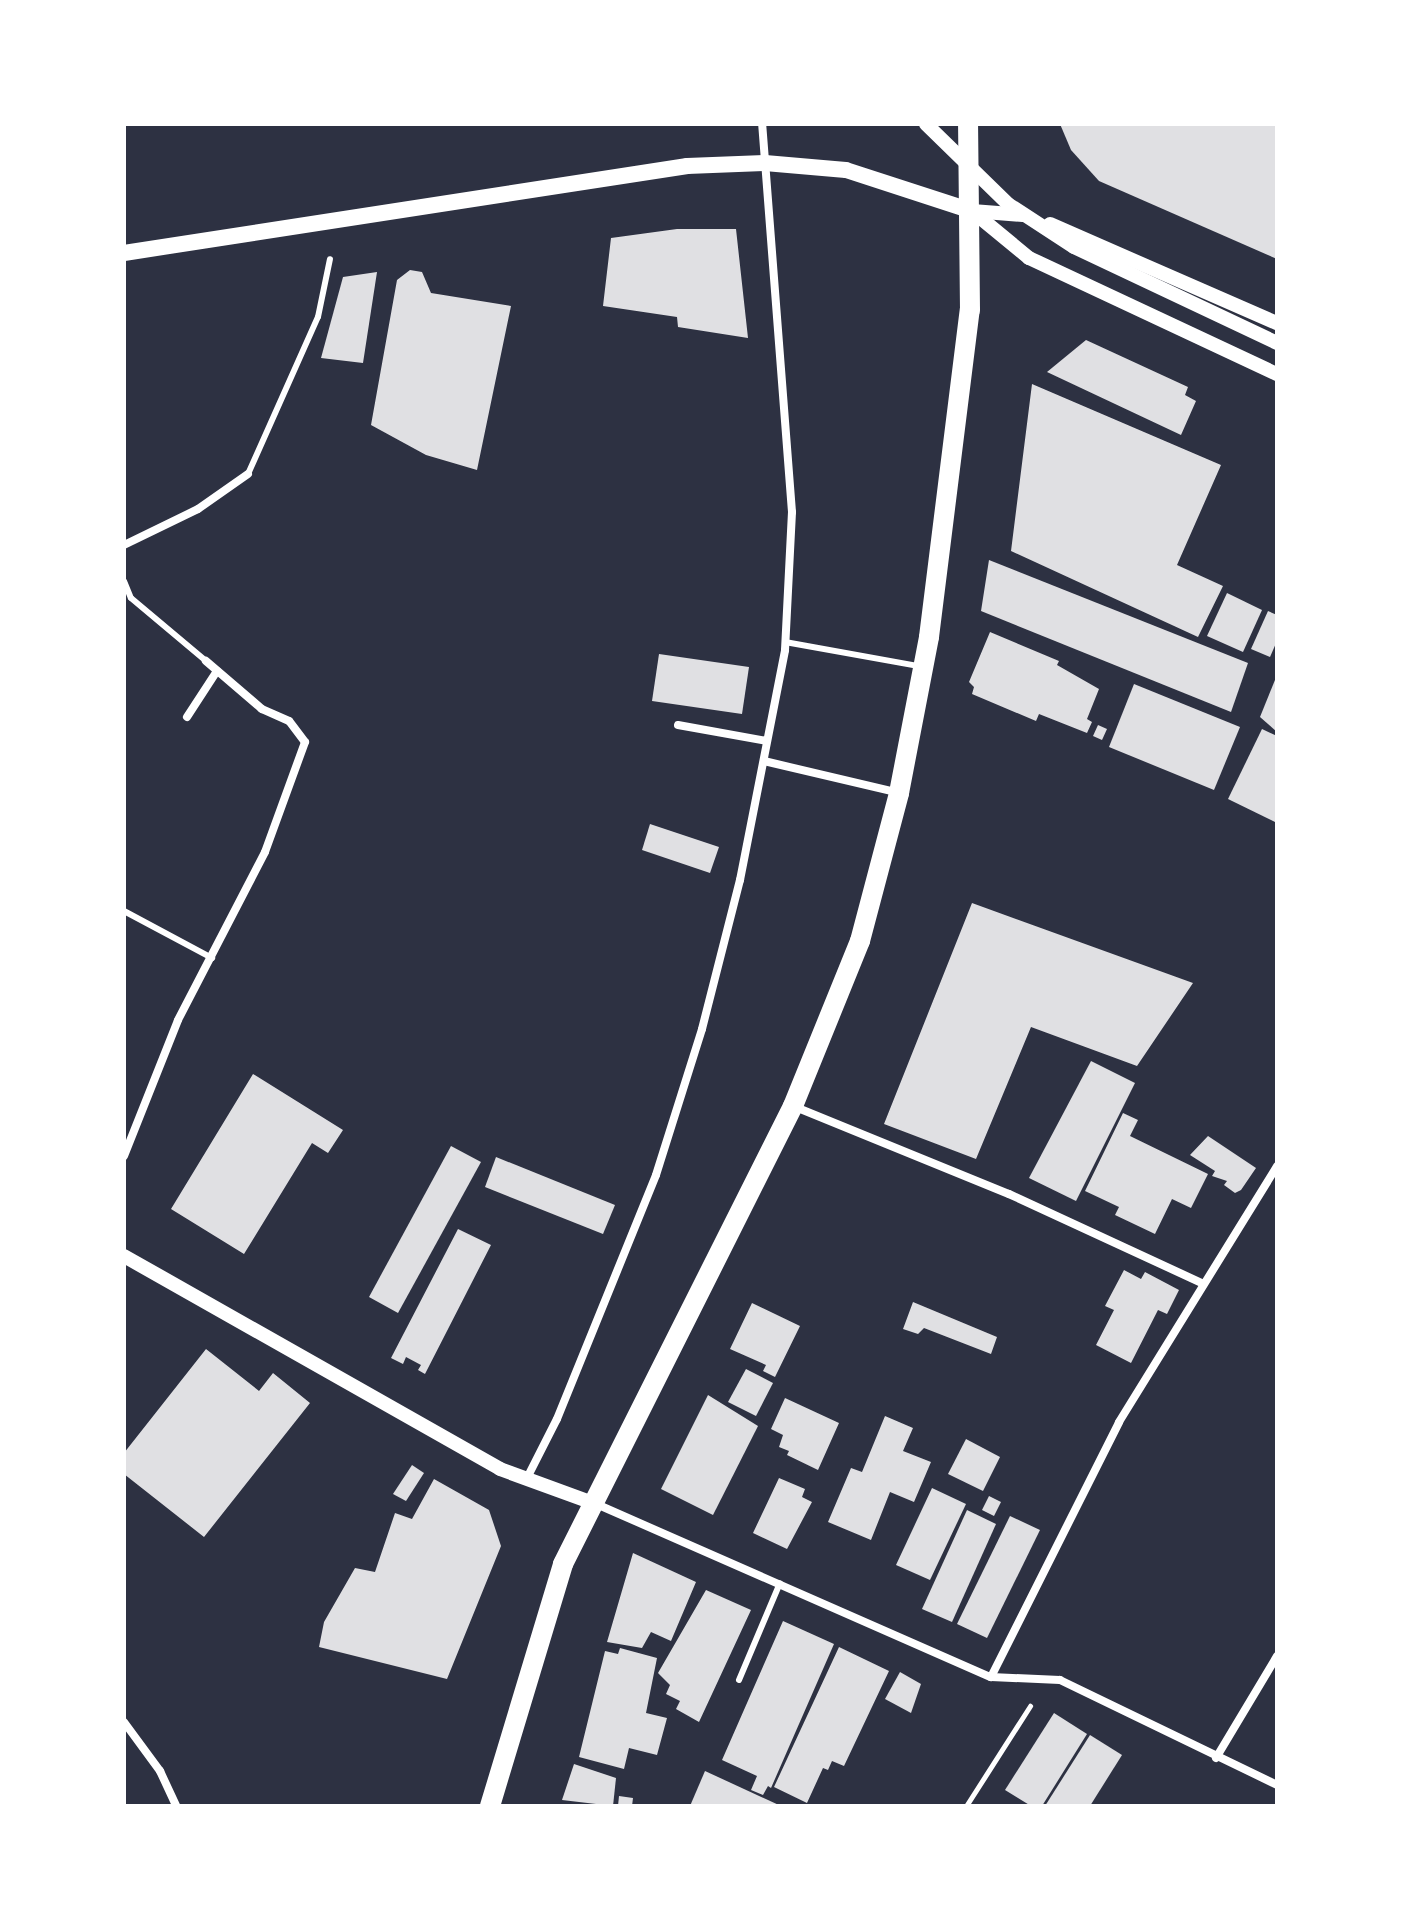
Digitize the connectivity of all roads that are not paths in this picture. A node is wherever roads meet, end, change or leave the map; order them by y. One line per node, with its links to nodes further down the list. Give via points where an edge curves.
1 (762, 124): 4 (street)
2 (926, 124): 9 (street, via 1008,204 1074,247)
3 (968, 124): 5 (main road)
4 (765, 163): 5 (main road, via 883,179); 6 (main road, via 687,166 549,185); 14 (street, via 792,512)
5 (972, 211): 8 (street, via 1032,216); 10 (street, via 1029,258); 16 (main road, via 964,368)
6 (124, 253)
7 (330, 259): 11 (lane, via 318,317)
8 (1277, 323)
9 (1277, 343)
10 (1277, 374)
11 (248, 474): 12 (street, via 198,509)
12 (124, 545)
13 (124, 581): 15 (lane, via 131,598)
14 (785, 642): 16 (lane); 20 (street)
15 (206, 661): 17 (street)
16 (924, 667): 22 (main road)
17 (217, 671): 18 (street); 24 (street, via 262,709 289,721 305,742 265,852)
18 (187, 717)
19 (678, 725): 20 (street)
20 (767, 741): 21 (street)
21 (764, 761): 22 (street); 30 (street, via 710,999 656,1175 557,1419)
22 (899, 793): 25 (main road, via 860,941)
23 (124, 911): 24 (lane)
24 (212, 958): 26 (street, via 178,1020)
25 (793, 1106): 29 (street, via 1009,1194); 31 (main road)
26 (124, 1156)
27 (1277, 1166): 29 (street)
28 (124, 1256): 30 (street)
29 (1202, 1283): 34 (street, via 1119,1422)
30 (525, 1480): 31 (street)
31 (593, 1503): 32 (street); 40 (main road, via 551,1596)
32 (780, 1583): 34 (street); 35 (lane)
33 (1277, 1656): 37 (street)
34 (991, 1677): 37 (street, via 1060,1680)
35 (739, 1680)
36 (124, 1722): 39 (street, via 160,1771)
37 (1216, 1758): 38 (street)
38 (1277, 1785)
39 (176, 1806)
40 (490, 1806)

